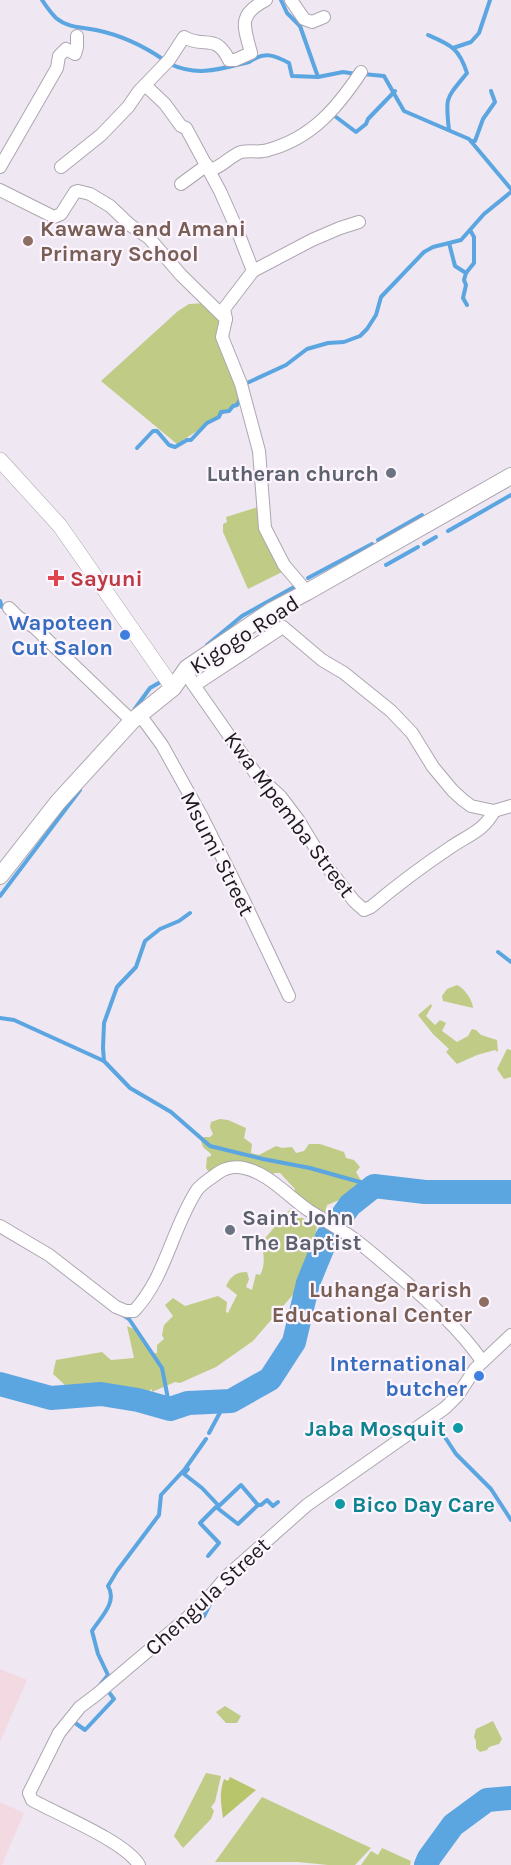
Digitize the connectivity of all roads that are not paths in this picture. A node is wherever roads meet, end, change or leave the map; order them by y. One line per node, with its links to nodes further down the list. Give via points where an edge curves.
1 (266, 0): 6 (street, via 253,7 245,19 251,53 229,60 216,43 184,37)
2 (291, 0): 3 (street, via 304,19 312,22)
3 (324, 17)
4 (77, 36): 7 (street, via 75,54 66,49 59,56 57,68)
5 (361, 72): 9 (street, via 331,113 303,135 270,150 242,152 220,166)
6 (145, 85): 8 (street, via 101,135); 9 (street, via 186,128)
7 (0, 167)
8 (61, 167)
9 (208, 167): 10 (street); 13 (street, via 237,227)
10 (181, 184)
11 (0, 190): 14 (street, via 54,217 61,214 78,190 110,206 149,238)
12 (359, 222): 13 (street, via 312,240)
13 (253, 272): 14 (street, via 224,309)
14 (226, 319): 17 (street, via 222,337 241,384 259,452 266,528 284,565)
15 (0, 460): 23 (street, via 60,526)
16 (511, 476): 17 (main road, Kigogo Road)
17 (307, 592): 19 (main road, Kigogo Road)
18 (9, 608): 24 (street, Msumi Street)
19 (271, 611): 20 (street); 21 (main road, Kigogo Road)
20 (283, 627): 22 (street); 26 (street, via 391,711 463,800)
21 (187, 668): 22 (street, Kwa Mpemba Street); 23 (main road, Kigogo Road)
22 (195, 685): 26 (street, Kwa Mpemba Street, via 256,774 281,797 325,864 364,910 472,835 488,822)
23 (174, 688): 24 (main road, Kigogo Road)
24 (136, 718): 27 (main road, Kigogo Road, via 58,802); 28 (street, Msumi Street, via 162,745 202,817)
25 (511, 806): 26 (street)
26 (494, 811)
27 (0, 876)
28 (289, 996)
29 (0, 1226): 31 (street, via 49,1255 116,1307 134,1311 165,1260 198,1188 221,1171 243,1167 255,1171 374,1254 443,1314)
30 (511, 1335): 31 (street, Chengula Street)
31 (482, 1361): 32 (street, Chengula Street, via 445,1408 299,1512 227,1576 187,1618 80,1707 59,1733 29,1793 32,1800 128,1852)
32 (139, 1865)

